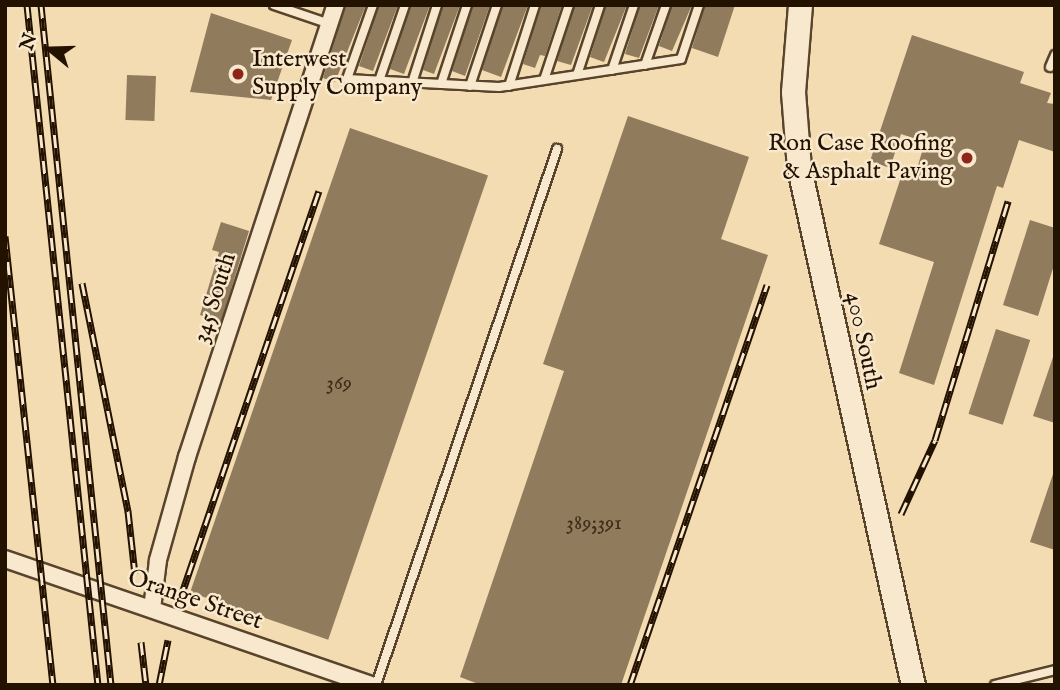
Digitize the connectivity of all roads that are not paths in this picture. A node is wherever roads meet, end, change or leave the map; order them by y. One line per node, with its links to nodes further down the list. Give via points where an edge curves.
1 (274, 5): 15 (lane)
2 (336, 5): 15 (street, 345 South)
3 (373, 5): 22 (lane, via 347,79)
4 (405, 5): 22 (lane)
5 (438, 5): 23 (lane)
6 (467, 5): 24 (lane)
7 (497, 5): 25 (lane)
8 (535, 5): 26 (lane)
9 (569, 5): 21 (lane)
10 (600, 5): 20 (lane)
11 (634, 5): 19 (lane)
12 (666, 5): 17 (lane)
13 (699, 5): 17 (lane, via 681,59)
14 (800, 5): 33 (street, 400 South, via 793,92 799,167)
15 (330, 24): 29 (street, 345 South, via 187,457 158,560)
16 (1055, 55): 18 (lane)
17 (645, 65): 19 (lane)
18 (1050, 67)
19 (612, 70): 20 (lane)
20 (577, 75): 21 (lane)
21 (544, 80): 26 (lane)
22 (379, 81): 23 (lane)
23 (412, 83): 24 (lane)
24 (441, 84): 25 (lane)
25 (470, 86): 26 (lane)
26 (509, 86)
27 (557, 149): 32 (lane)
28 (5, 559): 29 (street, Orange Street)
29 (152, 610): 31 (street, Orange Street)
30 (1055, 670): 34 (lane)
31 (370, 685)
32 (376, 685)
33 (913, 685)
34 (996, 685)

